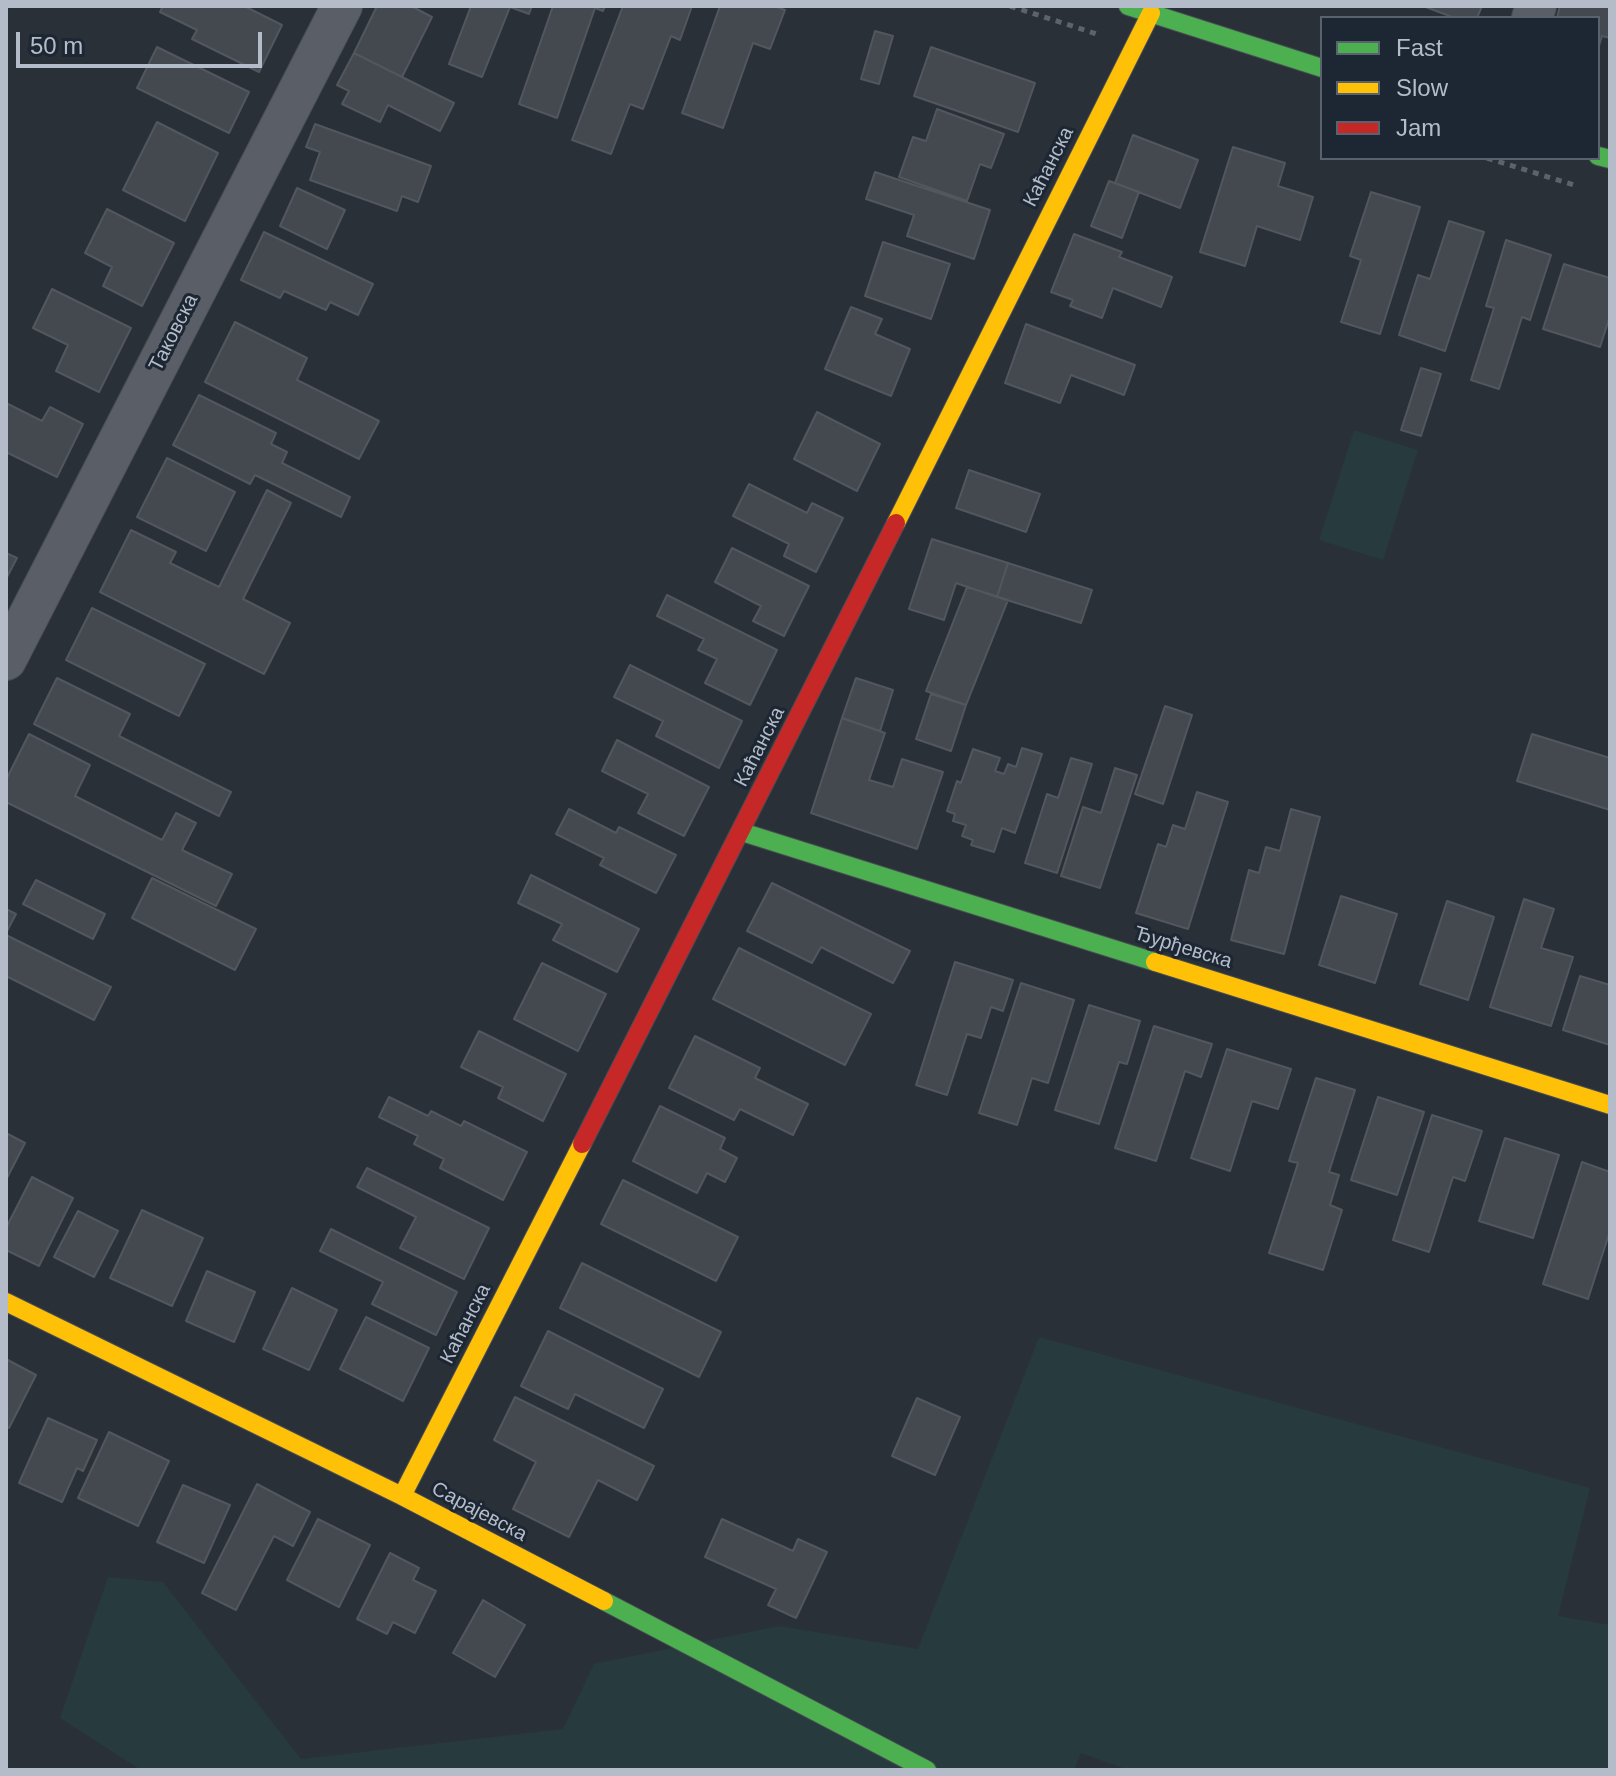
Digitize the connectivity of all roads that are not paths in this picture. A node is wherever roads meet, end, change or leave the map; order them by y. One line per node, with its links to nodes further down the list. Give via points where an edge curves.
1 (342, 6): 5 (street, Таковска)
2 (1128, 6): 3 (street)
3 (1151, 13): 4 (street); 6 (street, Каћанска)
4 (1320, 67)
5 (6, 660)
6 (742, 832): 7 (street, Ђурђевска); 9 (street, Каћанска)
7 (1610, 1105)
8 (6, 1302): 9 (street, Сарајевска)
9 (402, 1496): 10 (street, Сарајевска)
10 (927, 1770)

